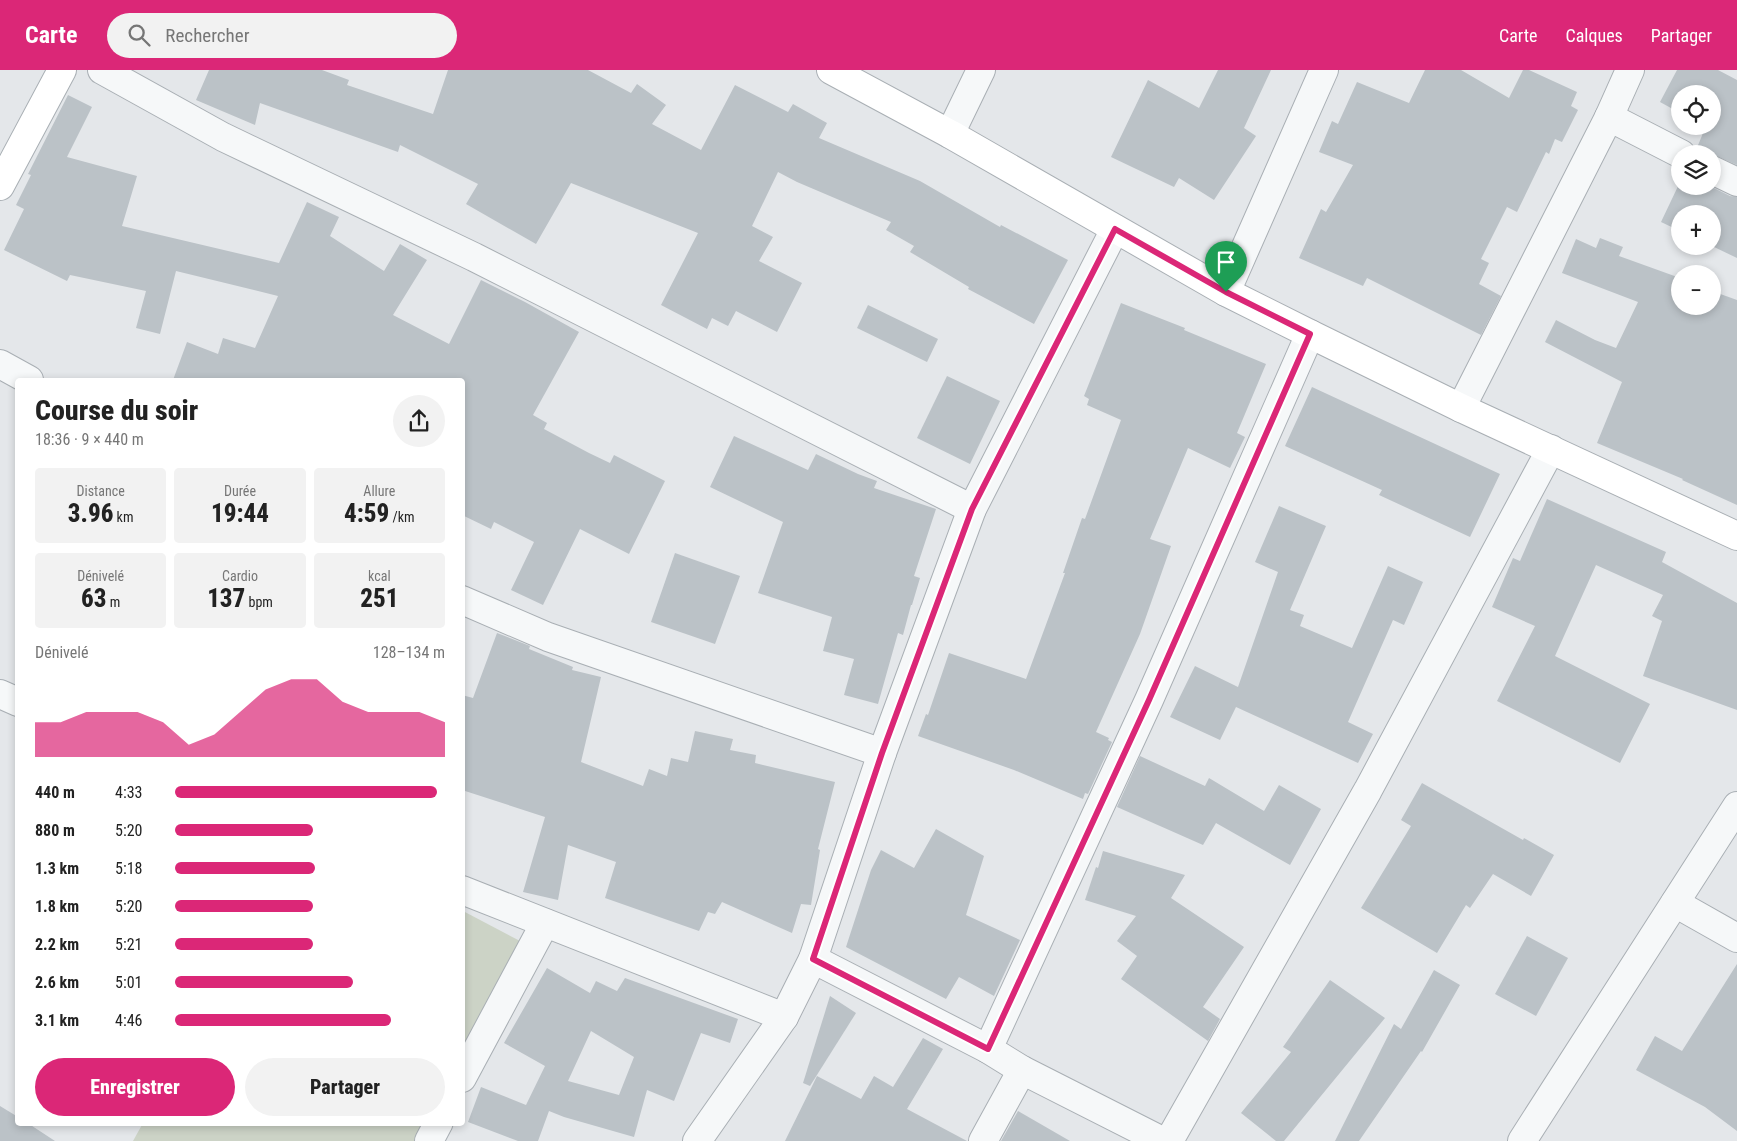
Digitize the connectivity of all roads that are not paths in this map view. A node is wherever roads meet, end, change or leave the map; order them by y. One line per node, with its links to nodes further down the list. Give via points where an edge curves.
1 (62, 70): 12 (street)
2 (102, 70): 20 (street, via 224,137 474,257)
3 (831, 70): 8 (street)
4 (982, 70): 8 (street)
5 (1324, 70): 14 (street)
6 (1630, 70): 7 (street)
7 (1609, 117): 9 (street); 18 (street)
8 (950, 134): 13 (street)
9 (1671, 149)
10 (1721, 174): 11 (street)
11 (1737, 182)
12 (0, 186)
13 (1115, 229): 14 (street); 20 (street)
14 (1226, 292): 15 (street)
15 (1310, 334): 18 (street); 33 (street, via 1149,700)
16 (0, 364): 17 (street)
17 (25, 378)
18 (1461, 408): 19 (street)
19 (1551, 450): 21 (street); 41 (street, via 1368,790)
20 (972, 509): 25 (street)
21 (1737, 536)
22 (465, 601): 25 (street, via 548,637)
23 (0, 694): 24 (street)
24 (15, 701)
25 (882, 753): 31 (street)
26 (1737, 806): 28 (street)
27 (465, 891): 29 (street)
28 (1675, 903): 30 (street); 42 (street)
29 (545, 923): 32 (street); 35 (street)
30 (1737, 938)
31 (813, 959): 32 (street); 33 (street)
32 (784, 1017): 38 (street)
33 (988, 1049): 34 (street)
34 (1022, 1070): 39 (street); 40 (street)
35 (465, 1072)
36 (437, 1126): 37 (street)
37 (429, 1141)
38 (697, 1141)
39 (983, 1141)
40 (1162, 1141)
41 (1169, 1141)
42 (1522, 1141)

